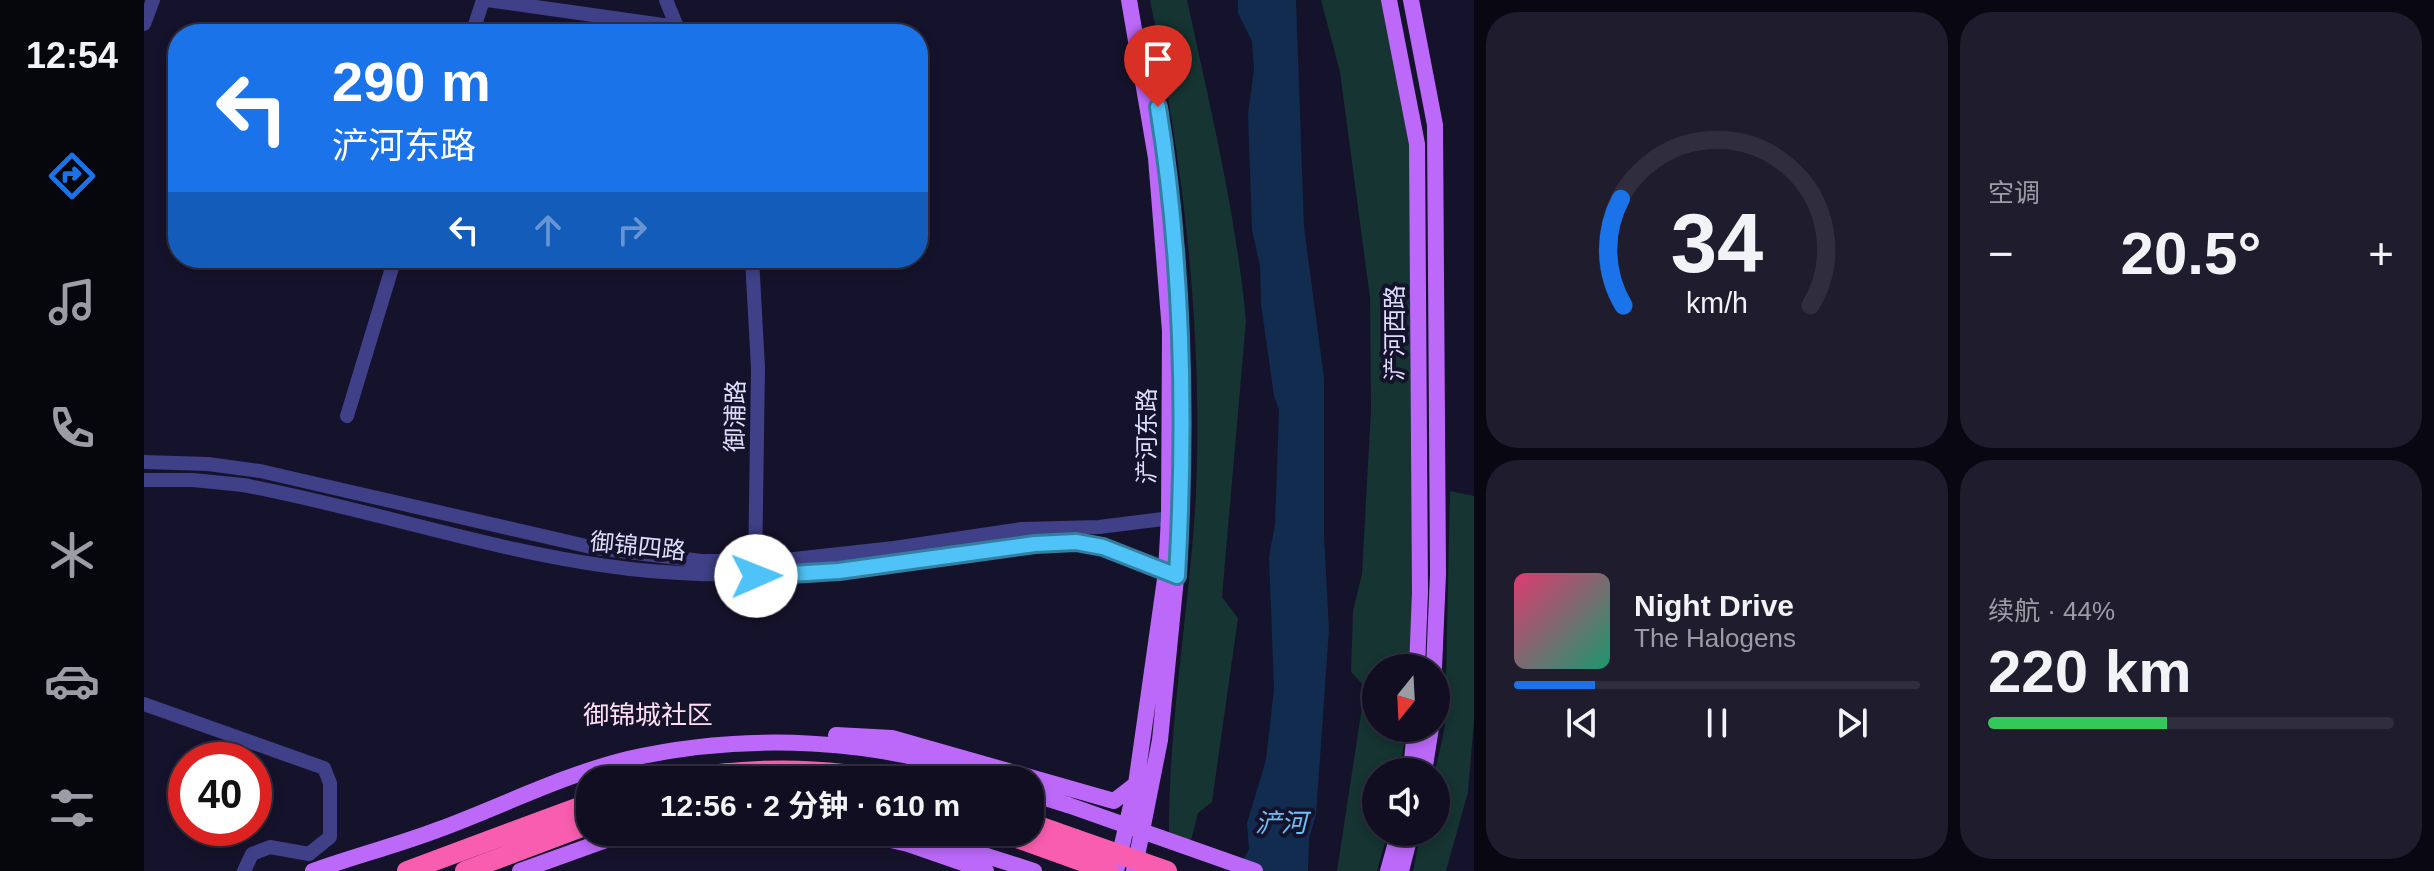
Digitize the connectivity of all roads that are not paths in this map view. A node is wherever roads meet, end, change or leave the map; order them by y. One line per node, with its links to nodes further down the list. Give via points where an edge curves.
1 (153, 0): 8 (street)
2 (485, 0): 9 (street); 10 (street)
3 (666, 0): 11 (street)
4 (1129, 0): 17 (main road, 浐河东路, via 1156,158 1168,299)
5 (1139, 0): 17 (main road, 浐河东路, via 1167,161 1181,333)
6 (1389, 0): 20 (main road, 浐河西路, via 1417,144)
7 (1411, 0): 21 (main road, 浐河西路, via 1435,125)
8 (144, 24)
9 (476, 24)
10 (634, 24)
11 (675, 24)
12 (392, 268): 14 (street)
13 (753, 268): 18 (street, 御浦路, via 758,368)
14 (347, 416)
15 (144, 462): 18 (street, 御锦四路, via 260,471 595,548)
16 (144, 480): 18 (street, 御锦四路, via 271,490 587,564 667,573)
17 (1174, 517): 18 (street, 御锦四路, via 1099,527 1022,529); 19 (main road, 浐河东路)
18 (755, 569): 19 (street, 御锦四路, via 839,571 1068,542 1103,547)
19 (1172, 574): 25 (main road, 浐河东路); 46 (main road, 浐河东路, via 1160,740)
20 (1418, 654)
21 (1435, 654)
22 (144, 704): 37 (street, via 324,768 330,783 330,837 309,854 270,847 252,854)
23 (777, 744): 24 (main road, via 849,746); 25 (main road, via 812,734 892,738 1114,801); 38 (main road, via 701,745 626,760)
24 (938, 766)
25 (1136, 784): 45 (main road, 浐河东路)
26 (1044, 797): 48 (main road, bridge)
27 (576, 808): 39 (highway)
28 (576, 829): 40 (highway)
29 (1044, 831): 36 (highway)
30 (1044, 842): 36 (highway)
31 (590, 846): 41 (main road)
32 (914, 846): 42 (main road)
33 (956, 846): 43 (main road)
34 (1395, 846): 49 (main road)
35 (1407, 846): 50 (main road)
36 (1072, 848): 44 (highway); 47 (highway, bridge)
37 (244, 871)
38 (313, 871)
39 (407, 871)
40 (465, 871)
41 (520, 871)
42 (986, 871)
43 (1034, 871)
44 (1109, 871)
45 (1116, 871)
46 (1134, 871)
47 (1167, 871)
48 (1255, 871)
49 (1388, 871)
50 (1401, 871)

